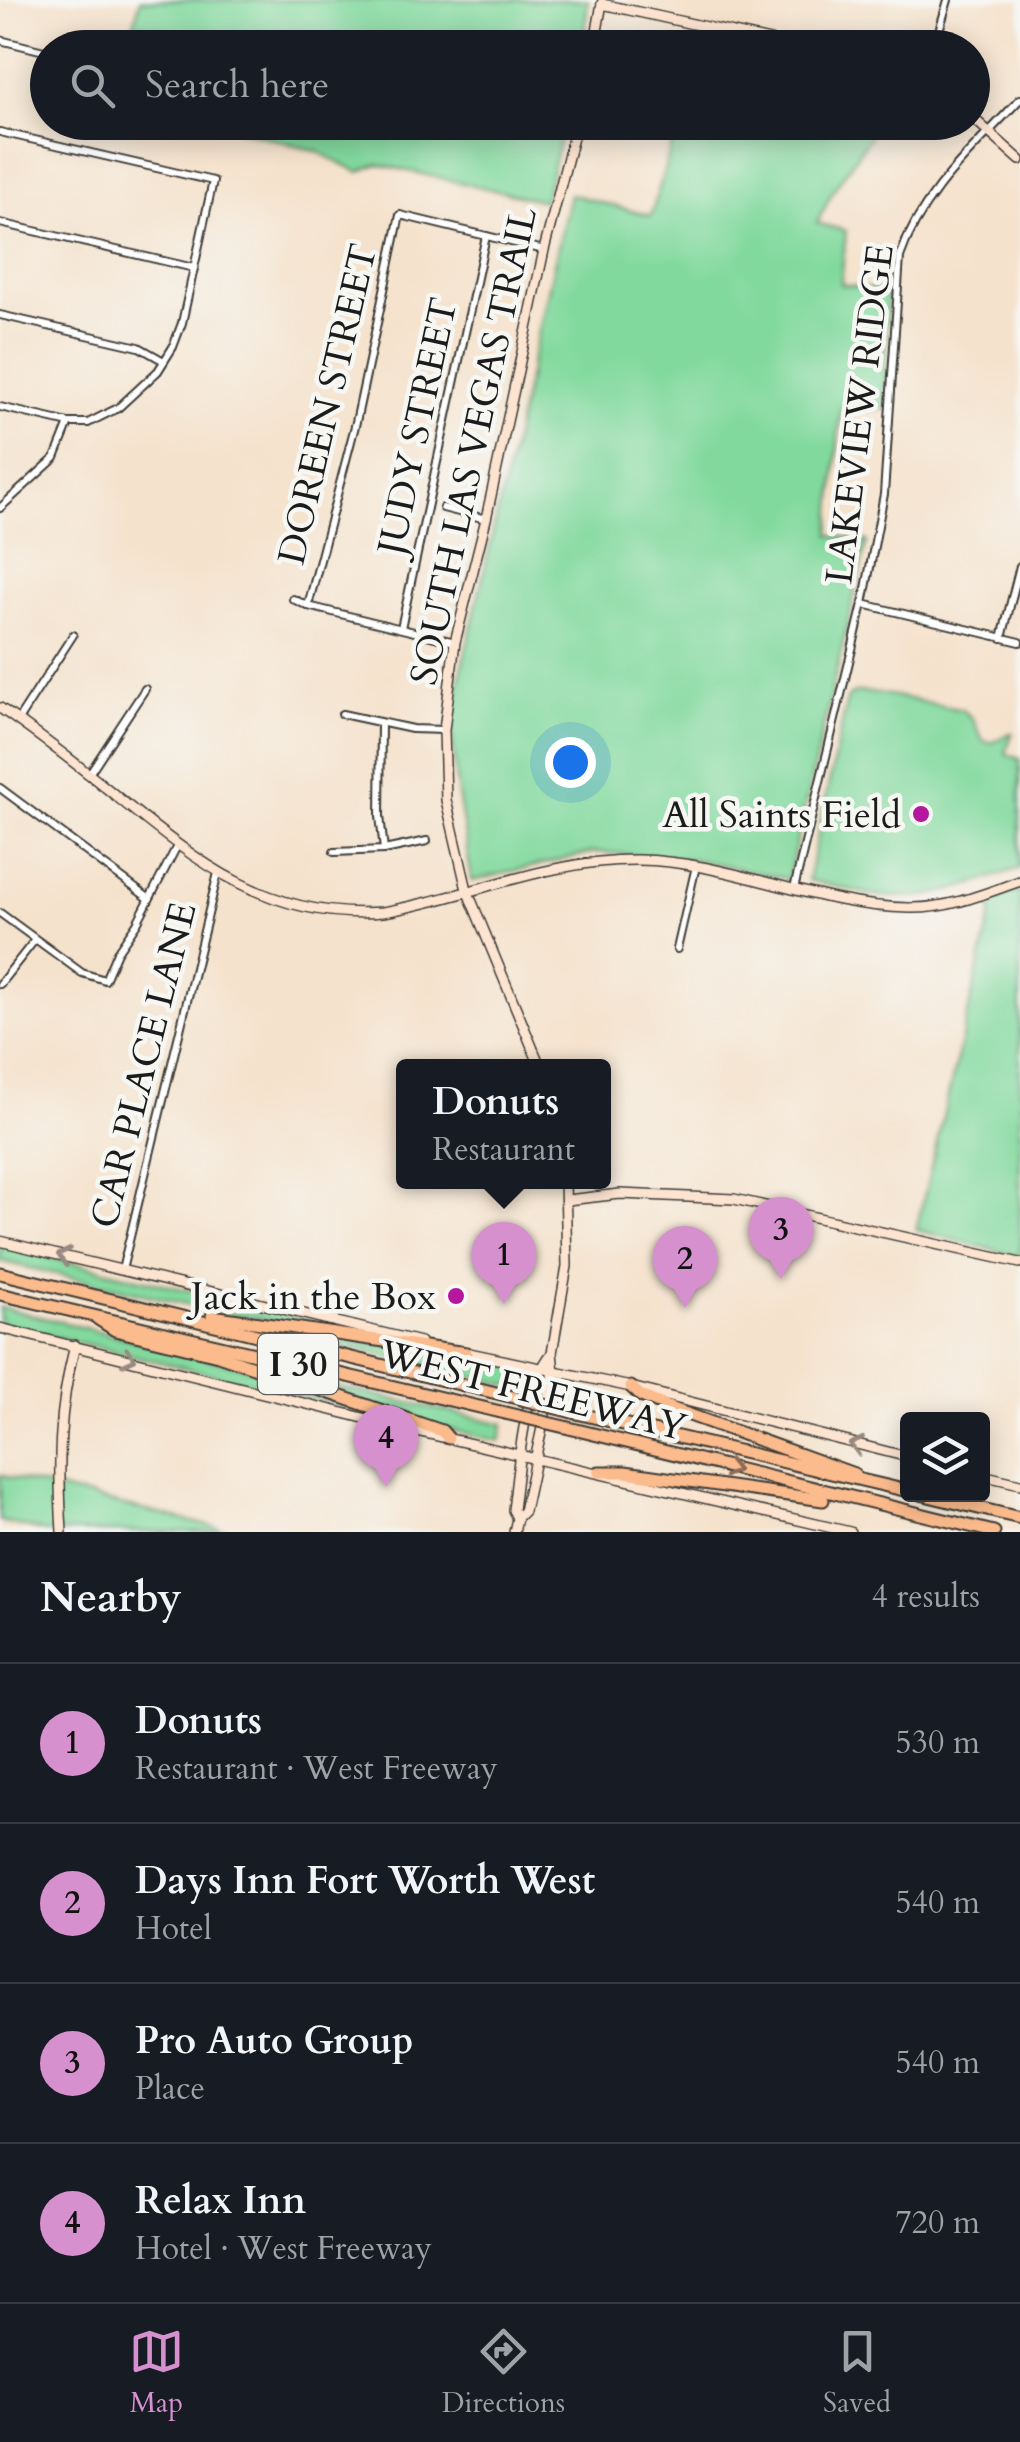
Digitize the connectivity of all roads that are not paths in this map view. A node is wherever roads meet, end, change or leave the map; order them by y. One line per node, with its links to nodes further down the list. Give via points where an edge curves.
1 (948, 0): 5 (street)
2 (602, 2): 3 (main road); 4 (main road)
3 (597, 30)
4 (724, 30)
5 (939, 30)
6 (0, 40): 7 (street)
7 (30, 48)
8 (1020, 99): 9 (street, LAKEVIEW RIDGE)
9 (990, 131)
10 (0, 132): 12 (street)
11 (990, 135): 16 (main road)
12 (30, 139)
13 (34, 140): 20 (street, via 213,182)
14 (573, 140): 19 (main road, SOUTH LAS VEGAS TRAIL)
15 (981, 140): 30 (street, LAKEVIEW RIDGE, via 921,210 900,257 888,465)
16 (1020, 160)
17 (0, 223): 20 (street)
18 (486, 236): 19 (street); 31 (street, DOREEN STREET, via 400,215); 32 (street, JUDY STREET)
19 (544, 250): 27 (main road, SOUTH LAS VEGAS TRAIL)
20 (194, 268): 22 (street, via 182,322)
21 (0, 315): 22 (street, via 139,347)
22 (164, 361): 24 (street, via 104,418)
23 (0, 407): 24 (street)
24 (69, 423): 25 (street, via 55,458)
25 (0, 508)
26 (443, 508): 27 (street)
27 (486, 519): 35 (main road, SOUTH LAS VEGAS TRAIL)
28 (1020, 566): 34 (street)
29 (293, 599): 31 (street)
30 (863, 604): 34 (street); 52 (street, LAKEVIEW RIDGE)
31 (308, 606): 32 (street)
32 (400, 628): 35 (street)
33 (74, 636): 40 (street)
34 (1002, 638): 36 (street)
35 (455, 642): 42 (main road, SOUTH LAS VEGAS TRAIL)
36 (1020, 642)
37 (146, 689): 43 (street)
38 (0, 708): 40 (main road)
39 (342, 714): 41 (street)
40 (18, 720): 43 (main road)
41 (381, 723): 42 (street); 47 (street)
42 (444, 730): 53 (main road, SOUTH LAS VEGAS TRAIL, via 446,800)
43 (88, 774): 46 (main road)
44 (0, 788): 54 (street)
45 (427, 841): 47 (street)
46 (177, 846): 50 (main road); 54 (street)
47 (384, 850): 48 (street)
48 (334, 852)
49 (696, 866): 52 (main road); 53 (main road, via 639,860 566,864); 57 (street)
50 (218, 873): 53 (main road, via 271,898 336,913 396,910); 64 (street, CAR PLACE LANE)
51 (1020, 881): 52 (main road, via 943,905 908,908)
52 (794, 889)
53 (467, 890): 59 (main road, SOUTH LAS VEGAS TRAIL)
54 (148, 898): 56 (street, via 105,980 82,973)
55 (0, 914): 56 (street)
56 (34, 940): 58 (street)
57 (676, 949)
58 (0, 984)
59 (537, 1059)
60 (566, 1189): 61 (main road)
61 (567, 1200): 63 (main road, via 620,1194 734,1199); 72 (main road, via 566,1287)
62 (0, 1241): 64 (main road, WEST FREEWAY, one-way to 62)
63 (1020, 1263)
64 (122, 1270): 71 (main road, WEST FREEWAY)
65 (0, 1272): 68 (highway, WEST FREEWAY / I 30)
66 (0, 1294): 67 (highway, WEST FREEWAY / I 30)
67 (90, 1314): 76 (highway, via 115,1330 263,1370); 86 (highway, WEST FREEWAY / I 30, one-way to 86, bridge)
68 (176, 1315): 71 (highway); 82 (highway, WEST FREEWAY / I 30, bridge)
69 (0, 1328): 70 (main road, WEST FREEWAY)
70 (75, 1345): 76 (main road, WEST FREEWAY, one-way to 76); 89 (main road, via 58,1434)
71 (466, 1352): 73 (main road, WEST FREEWAY)
72 (552, 1353): 73 (main road); 74 (main road)
73 (540, 1368): 74 (main road, WEST FREEWAY); 77 (main road)
74 (554, 1372): 75 (main road, WEST FREEWAY); 79 (main road)
75 (631, 1387): 78 (main road, WEST FREEWAY, one-way to 75); 82 (highway, via 670,1408)
76 (448, 1438): 77 (main road, WEST FREEWAY)
77 (520, 1454): 79 (main road, WEST FREEWAY); 87 (main road)
78 (900, 1455)
79 (535, 1457): 80 (main road, WEST FREEWAY); 87 (main road, via 524,1512)
80 (599, 1472): 86 (highway); 91 (main road, WEST FREEWAY)
81 (990, 1477): 83 (main road)
82 (871, 1483): 84 (highway, WEST FREEWAY / I 30)
83 (1020, 1484)
84 (900, 1490)
85 (953, 1502): 88 (highway)
86 (869, 1504): 92 (highway, WEST FREEWAY / I 30)
87 (517, 1518): 90 (main road)
88 (1020, 1518)
89 (62, 1532)
90 (514, 1532)
91 (850, 1532)
92 (994, 1532)

